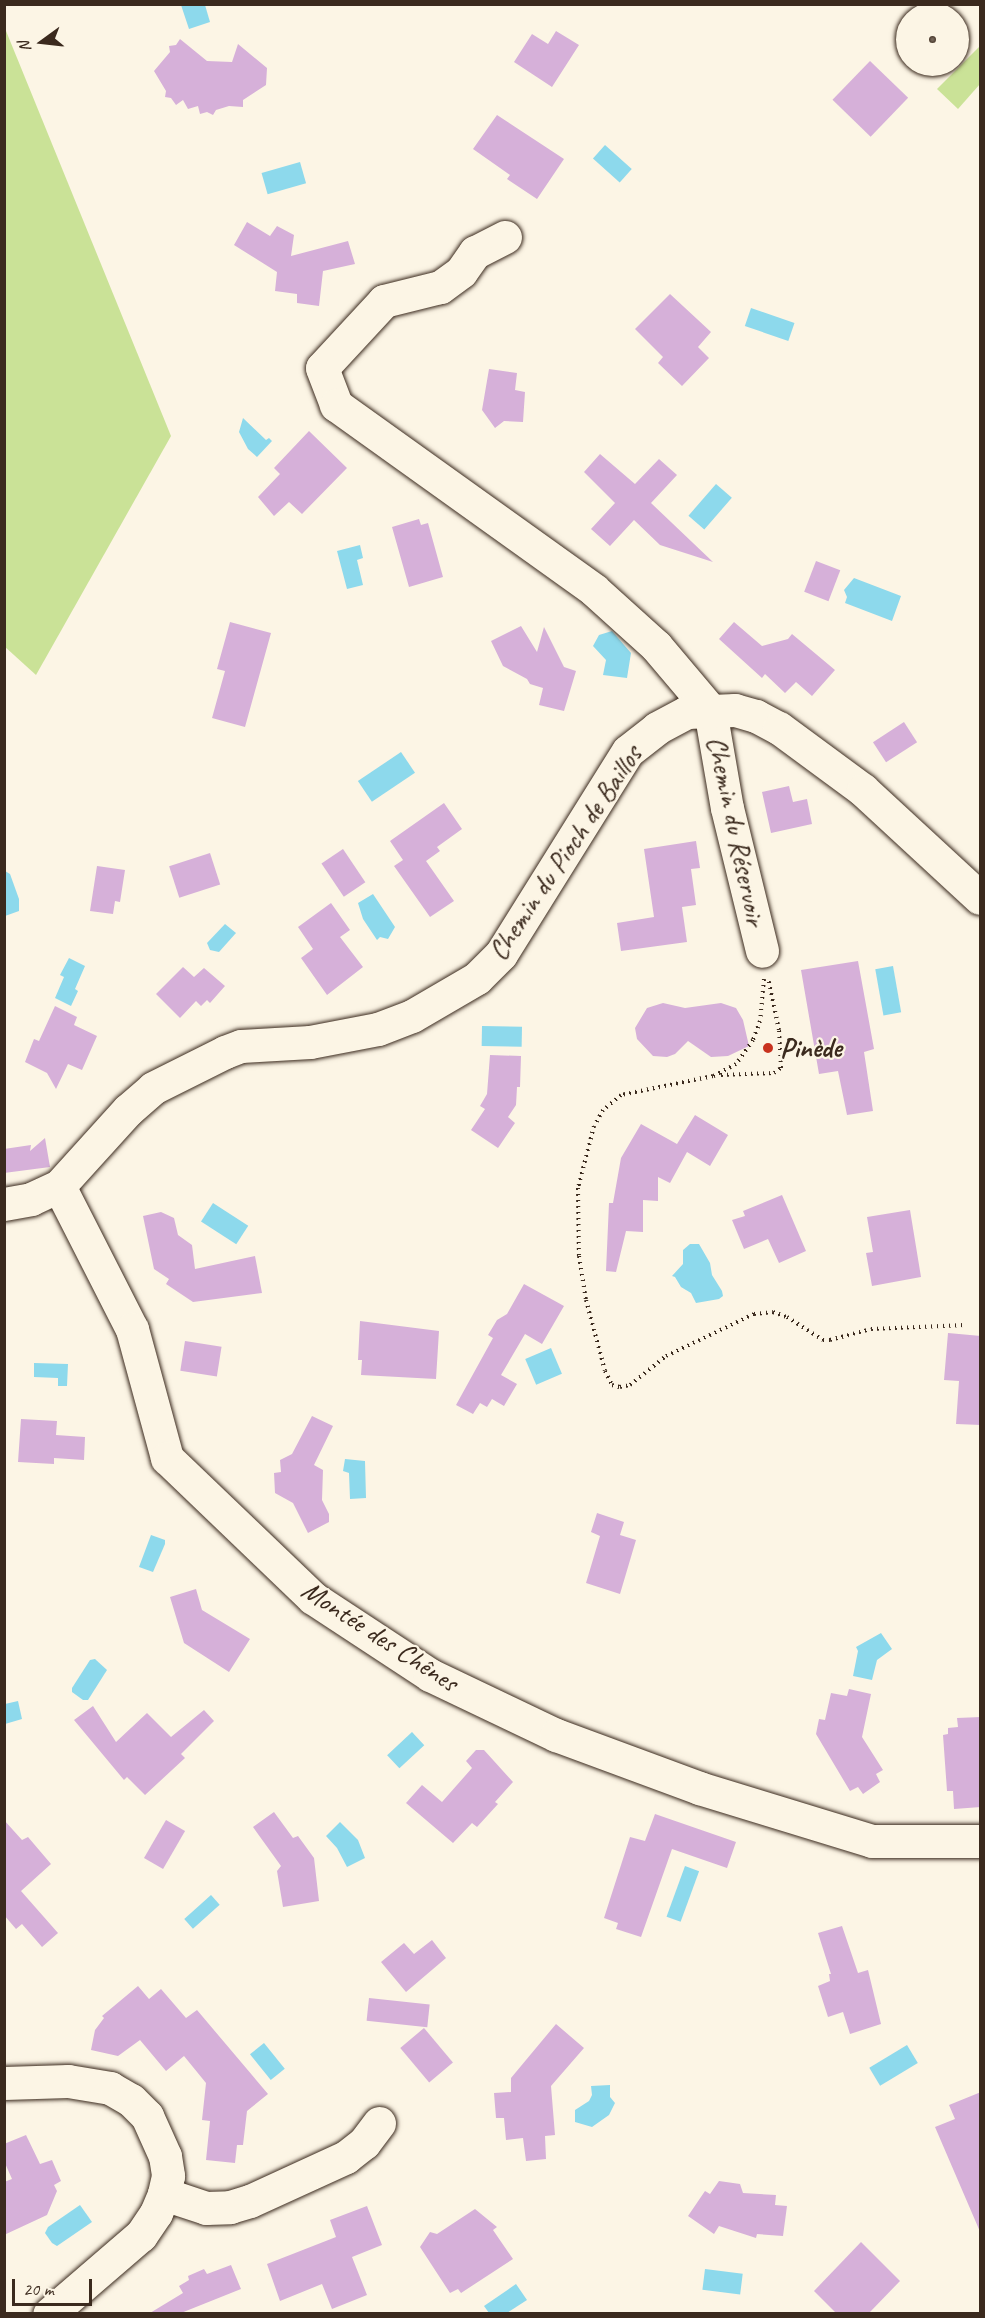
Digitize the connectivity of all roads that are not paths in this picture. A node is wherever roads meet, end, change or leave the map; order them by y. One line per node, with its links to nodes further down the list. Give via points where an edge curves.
1 (506, 237): 2 (street, via 475,252 461,272 440,287 384,301 322,368 336,405 594,590 656,646)
2 (710, 710): 3 (street, Chemin du Pioch de Baillos, via 735,710 779,728 863,790); 4 (street, Chemin du Réservoir, via 727,808); 5 (street, Chemin du Pioch de Baillos, via 687,712 671,719 628,750 501,954 477,978 412,1016 378,1029 310,1042 241,1046 182,1072 153,1088 128,1110)
3 (981, 898)
4 (762, 951)
5 (59, 1186): 6 (street, Chemin du Pioch de Baillos, via 31,1199); 7 (street, Montée des Chênes, via 132,1329 167,1458 313,1598 430,1675 556,1735 699,1788 872,1841)
6 (4, 1204)
7 (981, 1840)
8 (4, 2083): 10 (street, via 68,2081 110,2088 131,2100 147,2116 165,2156 168,2176)
9 (378, 2122): 10 (street, via 364,2143 346,2157 250,2201 206,2208)
10 (164, 2194): 11 (street, via 141,2235)
11 (49, 2313)

